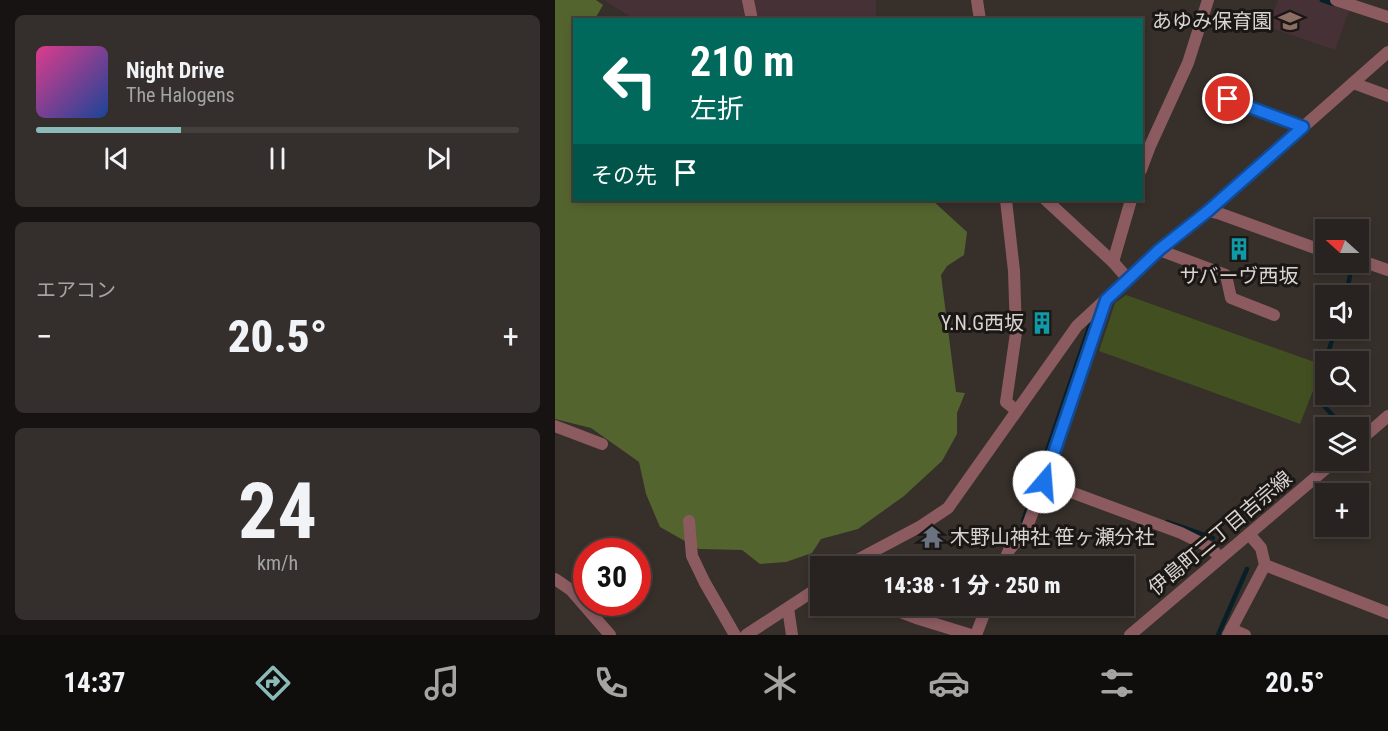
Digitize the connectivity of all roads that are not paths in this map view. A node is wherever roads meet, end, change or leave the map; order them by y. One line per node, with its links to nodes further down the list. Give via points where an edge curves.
1 (748, 0): 6 (street)
2 (977, 0): 7 (street)
3 (1209, 0): 13 (street, via 1188,63)
4 (1336, 0): 5 (street)
5 (1387, 16)
6 (752, 18)
7 (979, 18)
8 (1388, 52): 9 (street)
9 (1353, 83): 10 (street); 12 (street)
10 (1388, 96)
11 (1228, 99): 12 (street)
12 (1303, 127): 17 (street)
13 (1143, 165)
14 (1006, 201): 26 (street, via 1016,333 1006,402)
15 (1047, 201): 20 (street)
16 (1131, 201): 20 (street)
17 (1208, 211): 18 (street); 19 (street)
18 (1315, 248)
19 (1159, 250): 23 (street); 25 (street, via 1226,274 1231,298)
20 (1113, 261): 23 (street)
21 (1369, 263): 22 (street)
22 (1388, 270)
23 (1128, 279): 24 (street)
24 (1106, 300): 26 (street, via 1077,326); 32 (street)
25 (1274, 315)
26 (1016, 410): 35 (street, via 948,508)
27 (1388, 416): 29 (street)
28 (555, 426): 30 (street)
29 (1369, 432)
30 (602, 444)
31 (1323, 471): 34 (street, 伊島町二丁目吉宗線)
32 (1044, 482): 36 (street, via 1026,530); 37 (street, via 1181,533 1211,548)
33 (689, 521): 47 (street, via 692,556)
34 (1249, 534): 37 (street, 伊島町二丁目吉宗線); 38 (street, via 1261,548)
35 (865, 556)
36 (1007, 556)
37 (1220, 558): 52 (street, 伊島町二丁目吉宗線)
38 (1265, 565): 42 (street); 45 (street)
39 (555, 579): 46 (street, via 571,590)
40 (810, 593): 41 (street)
41 (787, 608): 48 (street); 49 (street)
42 (1388, 613)
43 (911, 616): 50 (street)
44 (983, 616): 51 (street)
45 (1230, 632): 53 (street)
46 (610, 635)
47 (735, 635)
48 (746, 635)
49 (792, 635)
50 (971, 635)
51 (976, 635)
52 (1130, 635)
53 (1245, 635)

